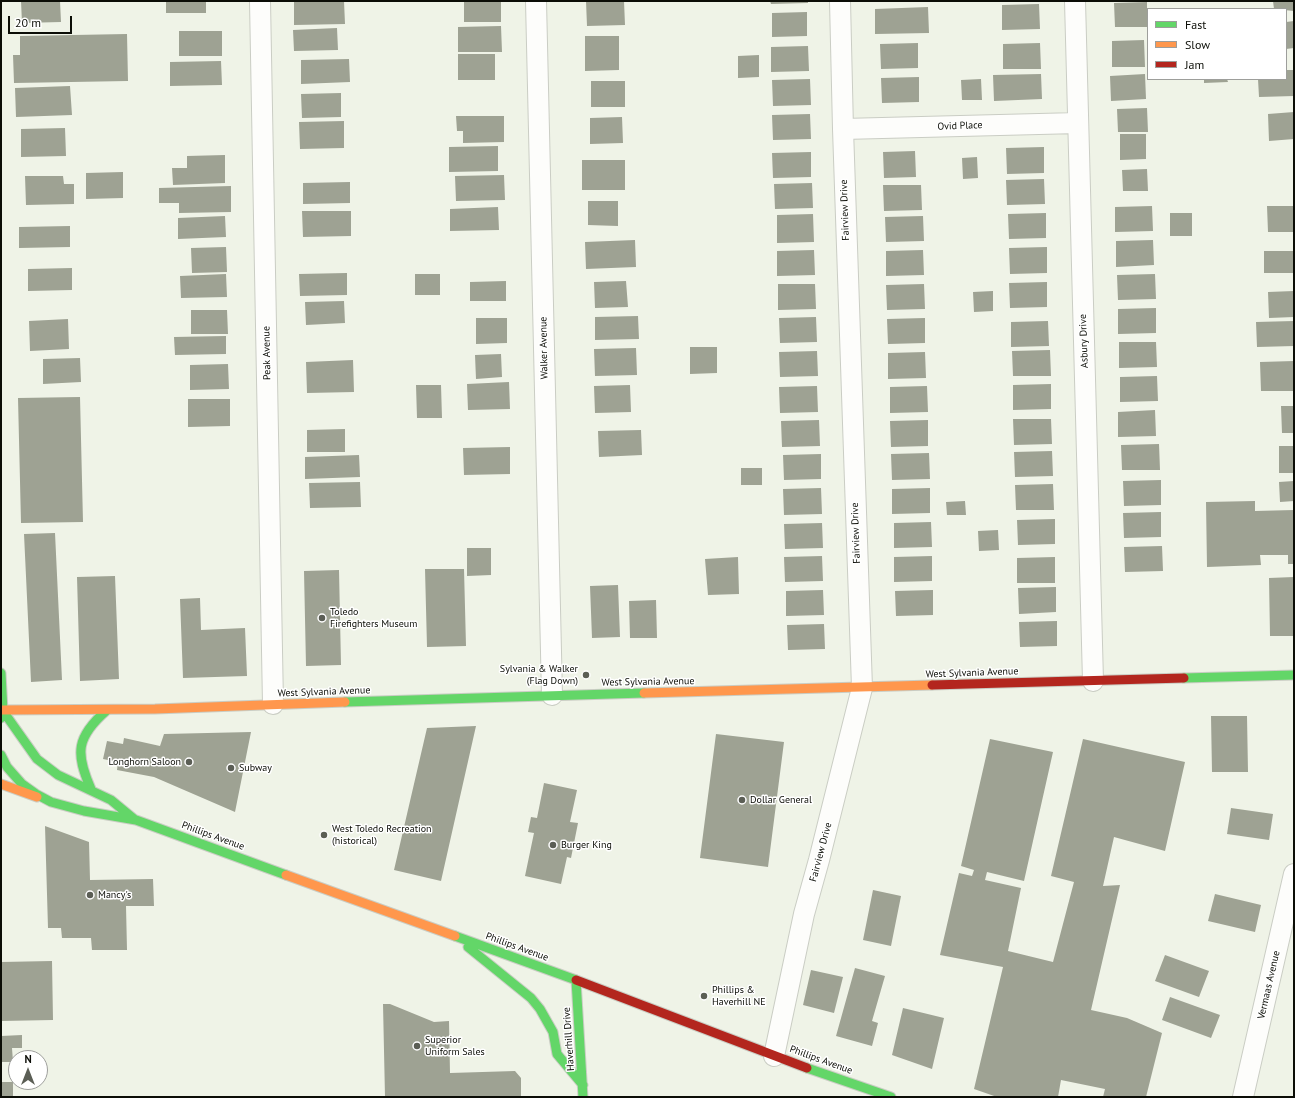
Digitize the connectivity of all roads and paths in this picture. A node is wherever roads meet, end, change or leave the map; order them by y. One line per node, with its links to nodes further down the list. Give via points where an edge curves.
1 (260, 1): 12 (street, Peak Avenue)
2 (536, 1): 11 (street, Walker Avenue)
3 (840, 1): 6 (street, Fairview Drive)
4 (1075, 1): 5 (street, Asbury Drive)
5 (1078, 123): 6 (street, Ovid Place); 9 (street, Asbury Drive)
6 (842, 129): 10 (street, Fairview Drive)
7 (1, 673): 14 (main road)
8 (1294, 675): 9 (main road, West Sylvania Avenue)
9 (1093, 680): 10 (main road, West Sylvania Avenue)
10 (862, 688): 11 (main road, West Sylvania Avenue); 23 (street, Fairview Drive, via 804,914)
11 (552, 695): 12 (main road, West Sylvania Avenue)
12 (273, 704): 13 (main road, West Sylvania Avenue)
13 (107, 710): 14 (main road, West Sylvania Avenue); 17 (main road, via 91,722 78,754 82,770)
14 (2, 713): 17 (main road, Phillips Avenue, via 37,759 58,775)
15 (1, 755): 18 (main road, Phillips Avenue, via 16,778)
16 (1, 784): 18 (main road)
17 (92, 789): 19 (main road, Phillips Avenue)
18 (39, 797): 19 (main road, Phillips Avenue, via 70,808)
19 (136, 820): 21 (main road, Phillips Avenue)
20 (1294, 874): 27 (street, Vermaas Avenue)
21 (452, 934): 22 (main road, Phillips Avenue); 24 (main road, via 531,998 553,1032 557,1054)
22 (576, 980): 23 (main road, Phillips Avenue); 24 (main road, Haverhill Drive)
23 (774, 1056): 26 (main road, Phillips Avenue)
24 (583, 1085): 25 (main road, Haverhill Drive)
25 (584, 1097)
26 (891, 1097)
27 (1243, 1097)

